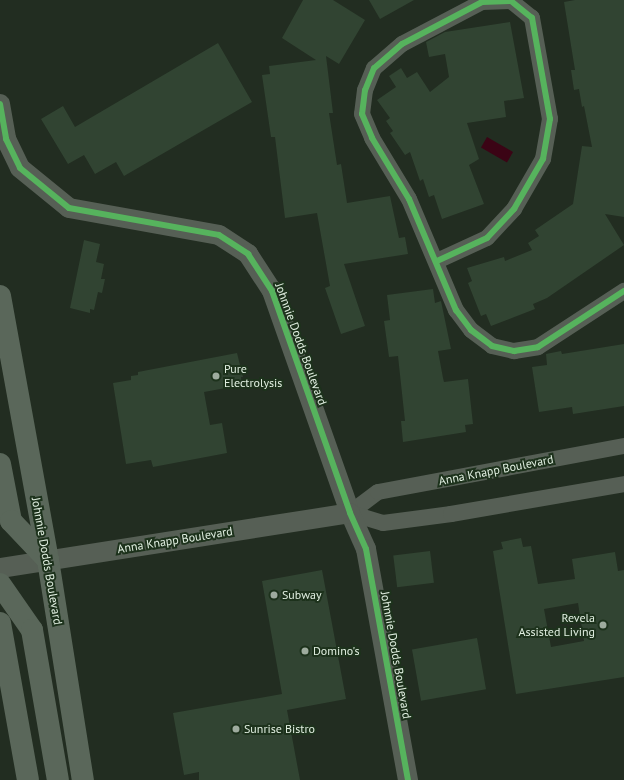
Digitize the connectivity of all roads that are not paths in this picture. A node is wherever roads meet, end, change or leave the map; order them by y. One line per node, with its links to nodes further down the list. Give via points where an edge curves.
1 (0, 104): 8 (street, Johnnie Dodds Boulevard, via 6,139 20,168 69,208 219,235 248,254 272,291)
2 (437, 261): 2 (street, via 409,199 362,114 365,90 374,68 402,44 482,2 511,1 532,18 550,119 543,159 514,210 487,238); 3 (street, via 456,310 471,330 492,346 514,351 538,346)
3 (624, 291)
4 (0, 296): 9 (highway, Johnnie Dodds Boulevard)
5 (624, 446): 8 (street, Anna Knapp Boulevard, via 378,492)
6 (0, 464): 9 (highway, via 11,521)
7 (624, 484): 8 (street, Anna Knapp Boulevard, via 454,514 383,523)
8 (350, 513): 9 (street, Anna Knapp Boulevard); 16 (street, Johnnie Dodds Boulevard, via 366,549)
9 (48, 560): 10 (street, Anna Knapp Boulevard); 15 (highway, Johnnie Dodds Boulevard)
10 (0, 568)
11 (0, 584): 14 (highway, via 32,630)
12 (0, 623): 13 (highway)
13 (28, 780)
14 (58, 780)
15 (83, 780)
16 (408, 780)

